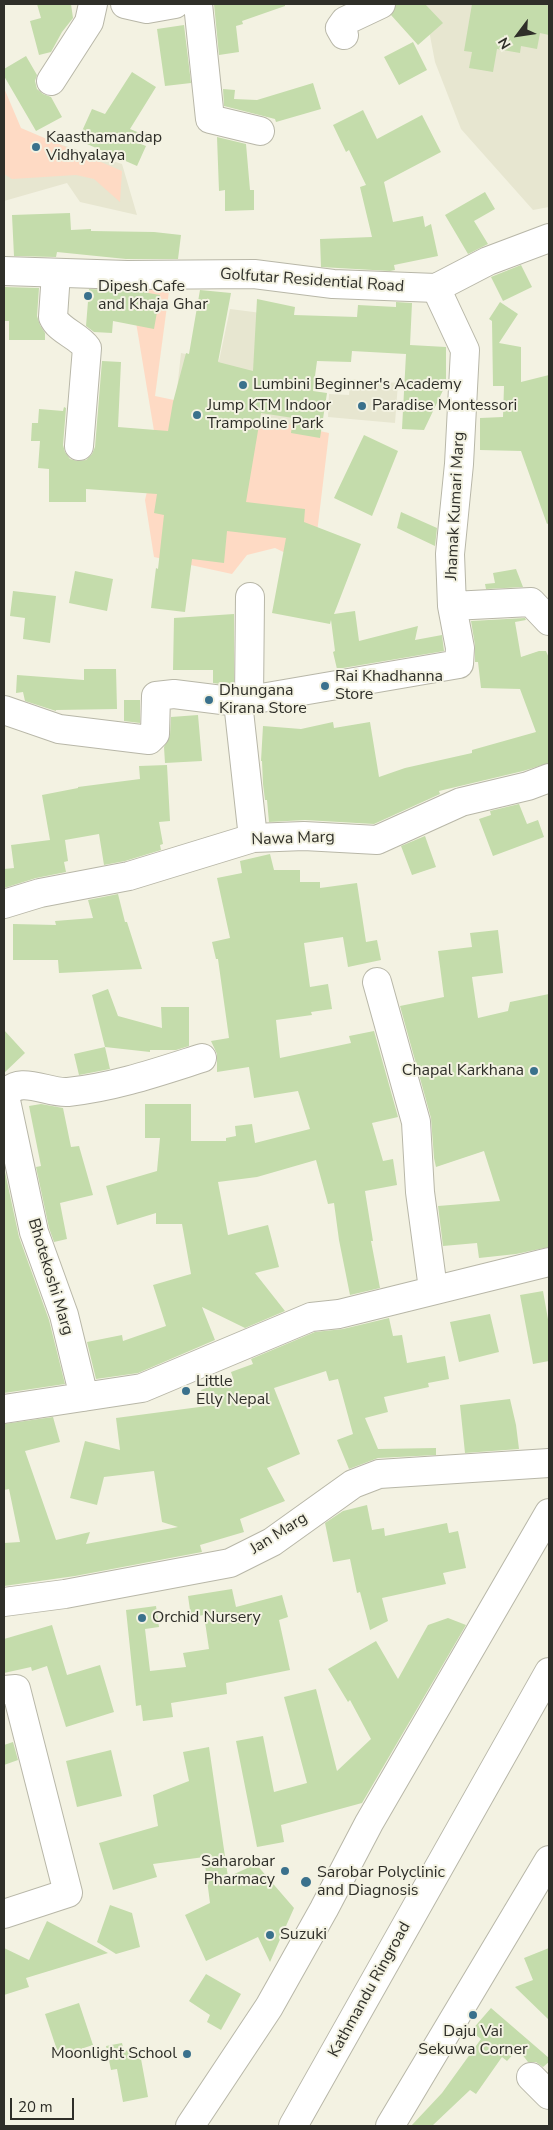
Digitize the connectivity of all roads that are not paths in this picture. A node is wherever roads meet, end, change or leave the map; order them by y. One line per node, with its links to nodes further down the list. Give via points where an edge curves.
1 (94, 4): 7 (main road, via 89,22)
2 (125, 4): 3 (main road, via 147,9)
3 (175, 4)
4 (198, 4): 8 (main road, via 210,119)
5 (381, 4): 6 (main road, via 345,22 340,28)
6 (344, 35)
7 (51, 81)
8 (260, 131)
9 (549, 238): 12 (main road, Golfutar Residential Road, via 488,261)
10 (4, 271): 11 (main road, Golfutar Residential Road)
11 (56, 273): 12 (main road, Golfutar Residential Road, via 254,274 333,284); 13 (main road, via 53,317 87,348)
12 (436, 288): 15 (main road, Jhamak Kumari Marg, via 465,350 450,554)
13 (79, 446)
14 (250, 597): 17 (main road)
15 (452, 606): 16 (main road, via 531,602); 17 (main road, Jhamak Kumari Marg, via 460,648 459,664)
16 (549, 621)
17 (244, 701): 18 (main road, via 174,694 156,696 155,734 149,740 59,730); 20 (main road)
18 (4, 710)
19 (549, 778): 20 (main road, Nawa Marg, via 461,802 377,840 304,836)
20 (253, 838): 21 (main road, Nawa Marg, via 129,876 40,893)
21 (4, 904)
22 (377, 982): 25 (main road, via 416,1122 420,1192)
23 (202, 1058): 26 (main road, Bhotekoshi Marg, via 120,1084 66,1092 18,1084 9,1088 5,1096 34,1232 64,1315)
24 (549, 1262): 25 (main road)
25 (433, 1289): 26 (main road, via 339,1314 310,1317 142,1388)
26 (84, 1397): 27 (main road)
27 (4, 1409)
28 (549, 1463): 30 (main road, Jan Marg, via 379,1474 353,1484 272,1542 230,1563)
29 (549, 1513): 35 (main road, via 369,1823 268,2007)
30 (4, 1602)
31 (549, 1672): 36 (main road, Kathmandu Ringroad)
32 (4, 1690): 34 (main road, via 16,1689 68,1893)
33 (549, 1860): 37 (main road)
34 (4, 1914)
35 (190, 2126)
36 (293, 2126)
37 (390, 2126)

